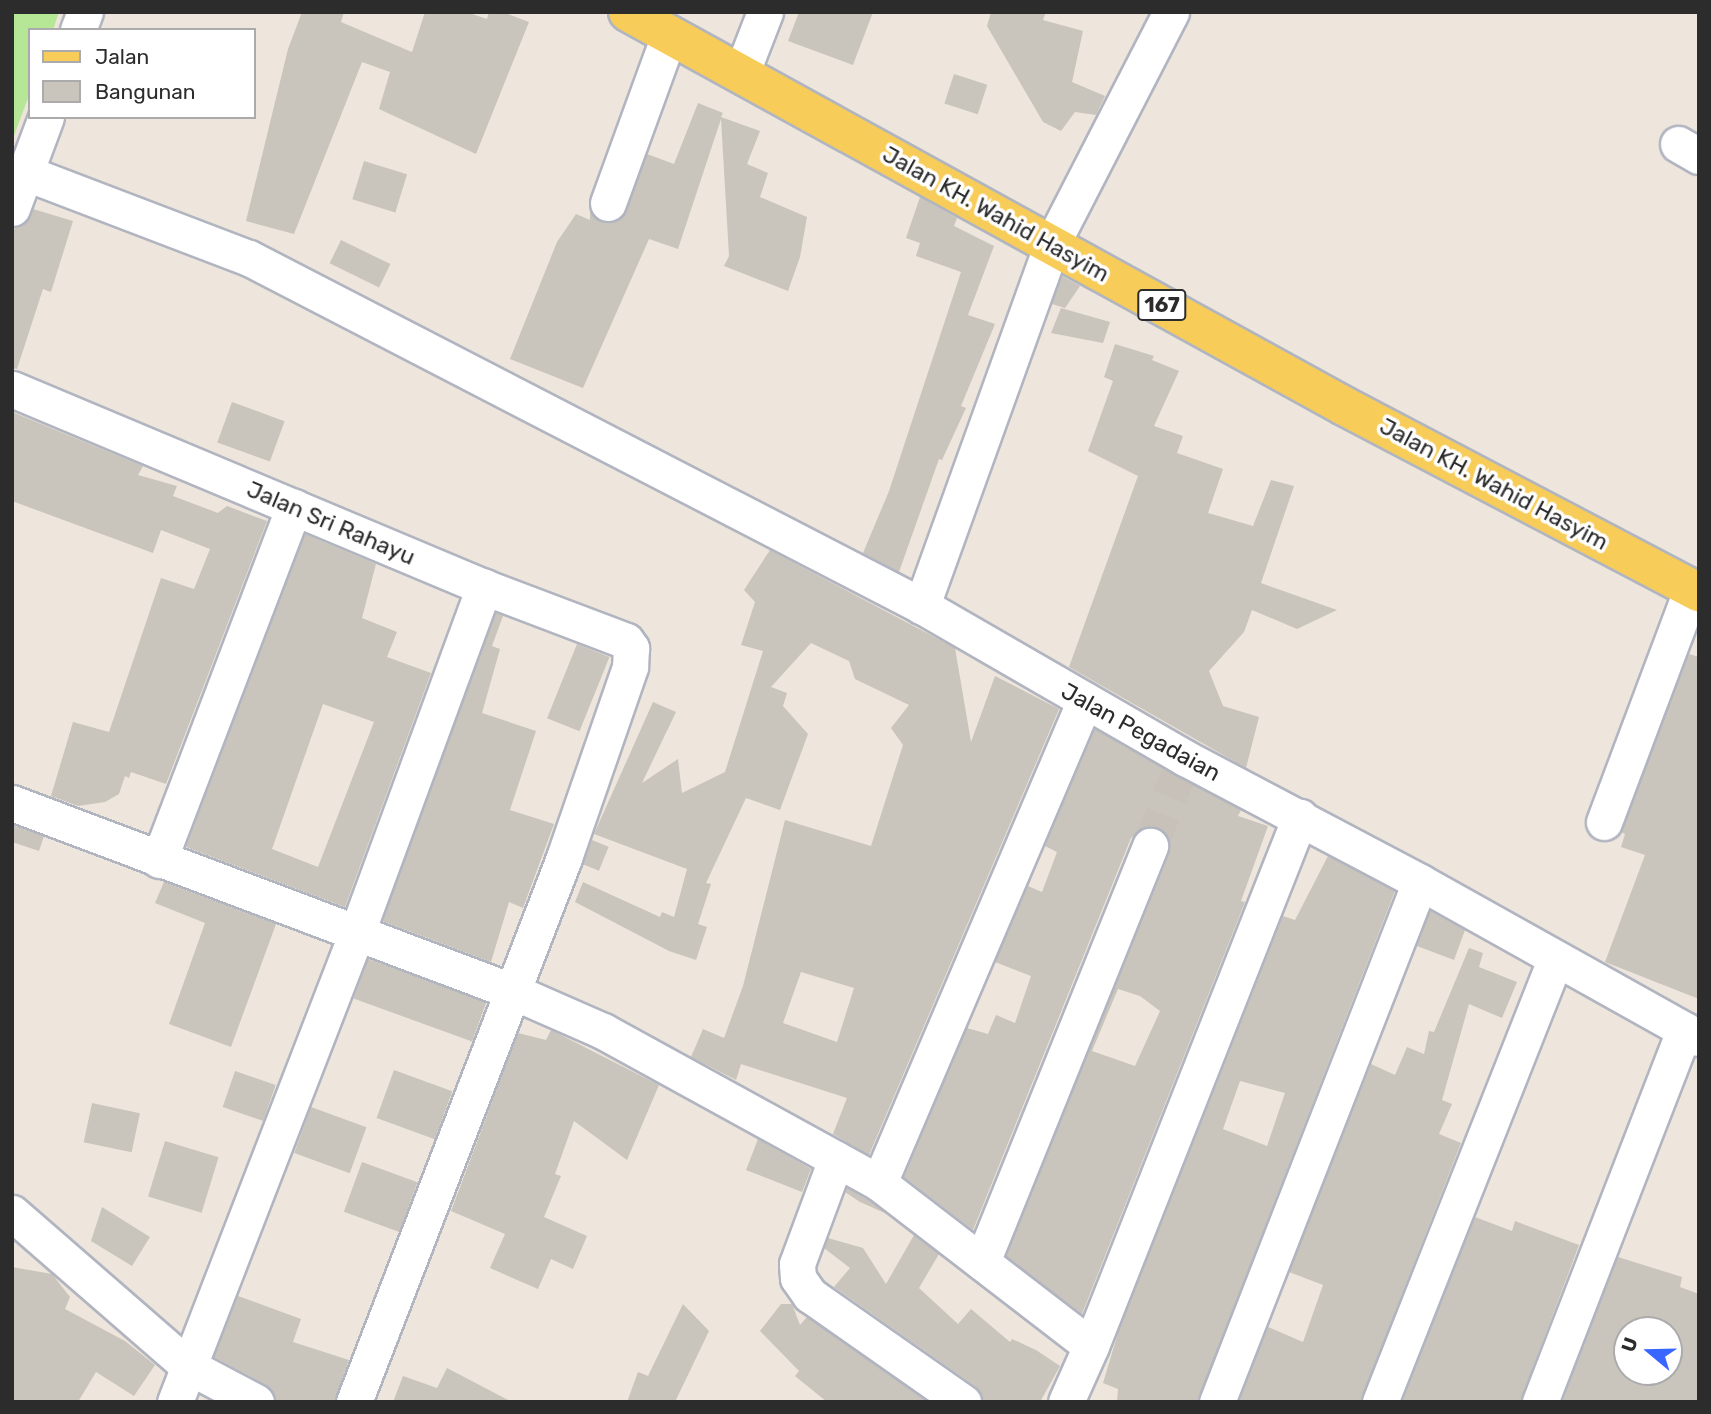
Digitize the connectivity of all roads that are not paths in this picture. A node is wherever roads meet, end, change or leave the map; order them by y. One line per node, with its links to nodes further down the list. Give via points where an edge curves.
1 (628, 12): 4 (main road, Jalan KH. Wahid Hasyim / 167)
2 (765, 12): 5 (street)
3 (1171, 12): 10 (street)
4 (669, 35): 5 (main road, Jalan KH. Wahid Hasyim / 167); 8 (street)
5 (741, 74): 10 (main road, Jalan KH. Wahid Hasyim / 167)
6 (45, 119): 7 (street)
7 (26, 173): 9 (street); 15 (street, Jalan Pegadaian, via 249,258)
8 (608, 203)
9 (12, 208)
10 (1052, 244): 14 (main road, Jalan KH. Wahid Hasyim / 167, via 1344,407); 15 (street)
11 (12, 389): 12 (street, Jalan Sri Rahayu)
12 (294, 507): 13 (street, Jalan Sri Rahayu); 21 (street)
13 (484, 587): 23 (street); 25 (street, Jalan Sri Rahayu, via 626,641 632,654)
14 (1695, 590): 19 (street)
15 (922, 606): 16 (street, Jalan Pegadaian)
16 (1085, 701): 18 (street, Jalan Pegadaian, via 1184,762); 28 (street)
17 (12, 803): 21 (street)
18 (1300, 817): 22 (street, Jalan Pegadaian); 31 (street)
19 (1604, 822)
20 (1150, 846): 30 (street)
21 (159, 860): 23 (street)
22 (1420, 882): 24 (street, Jalan Pegadaian); 38 (street)
23 (357, 932): 25 (street); 32 (street)
24 (1555, 958): 26 (street, Jalan Pegadaian); 39 (street)
25 (514, 992): 27 (street, via 603,1031); 35 (street)
26 (1691, 1034): 40 (street)
27 (836, 1159): 28 (street); 36 (street, via 797,1264 798,1278 810,1295)
28 (879, 1183): 30 (street)
29 (12, 1213): 32 (street)
30 (982, 1262): 31 (street)
31 (1091, 1346): 37 (street)
32 (188, 1366): 33 (street); 34 (street)
33 (175, 1402)
34 (256, 1402)
35 (354, 1402)
36 (963, 1402)
37 (1066, 1402)
38 (1217, 1402)
39 (1380, 1402)
40 (1539, 1402)

